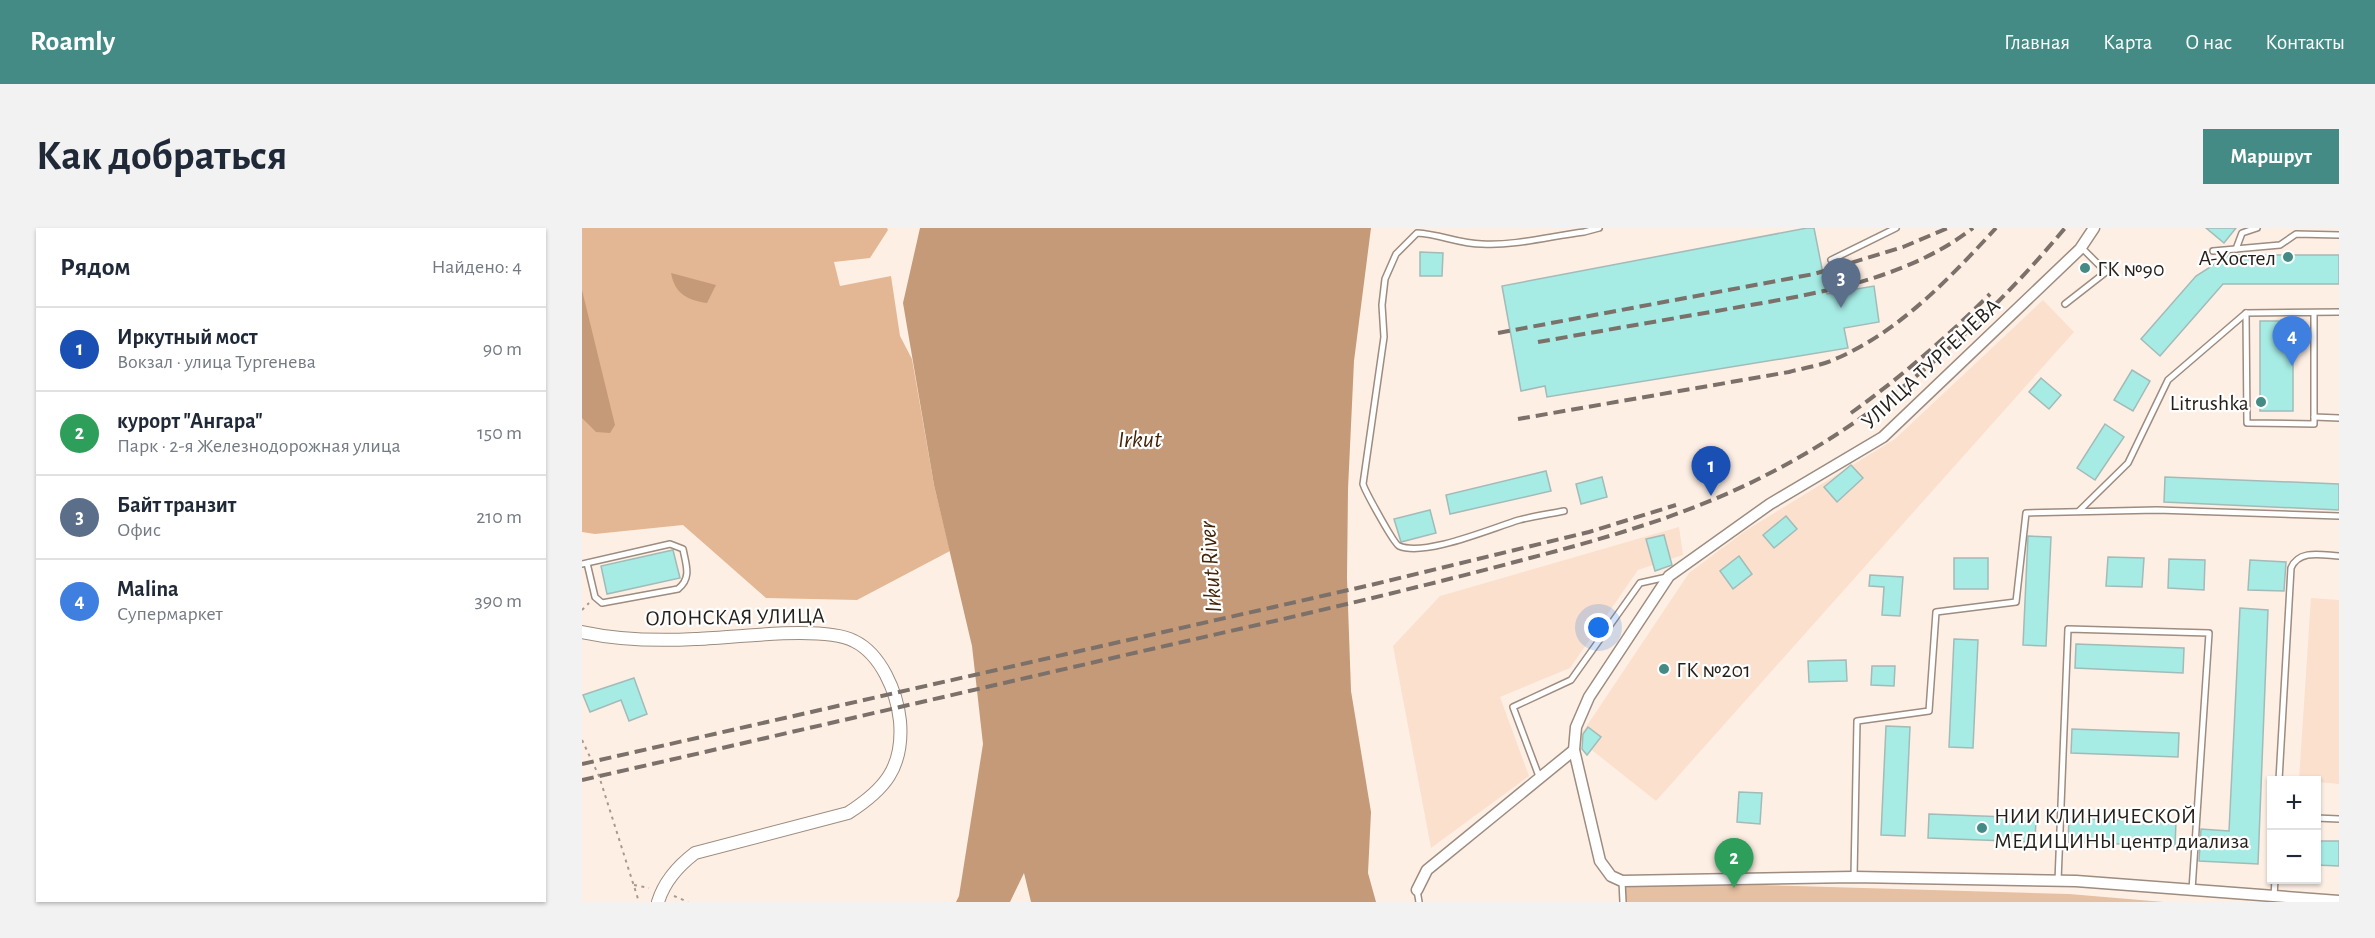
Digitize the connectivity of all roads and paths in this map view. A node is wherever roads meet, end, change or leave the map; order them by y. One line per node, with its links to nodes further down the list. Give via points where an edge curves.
1 (1599, 228): 16 (lane, via 1484,245 1417,233 1396,254 1385,279 1384,337 1363,484 1392,540 1410,548 1432,546 1522,519)
2 (1896, 228): 9 (lane)
3 (2094, 228): 6 (street, УЛИЦА ТУРГЕНЕВА)
4 (2257, 228): 7 (lane, via 2242,233)
5 (2339, 235): 7 (lane, via 2296,234 2280,245)
6 (2081, 247): 10 (lane, via 2106,272); 21 (street, УЛИЦА ТУРГЕНЕВА, via 1883,437 1770,504)
7 (2236, 249): 8 (lane)
8 (2213, 251)
9 (1831, 260)
10 (2064, 304)
11 (2339, 312): 13 (lane)
12 (2246, 313): 13 (lane); 14 (lane, via 2247,423 2314,424); 17 (lane, via 2168,380 2128,463)
13 (2314, 313): 14 (lane)
14 (2314, 417): 15 (lane)
15 (2339, 418)
16 (1564, 511)
17 (2079, 511): 18 (lane); 29 (lane, via 2026,513 2016,603 1936,612 1929,711 1857,721)
18 (2339, 516)
19 (2339, 556): 25 (lane, via 2301,555 2291,568)
20 (585, 564): 20 (lane, via 675,544 683,549 688,573 678,589 602,603 595,597)
21 (1669, 576): 24 (street, УЛИЦА ТУРГЕНЕВА, via 1589,697 1576,727); 26 (lane, via 1640,583 1570,680 1513,707)
22 (582, 632): 36 (street, ОЛОНСКАЯ УЛИЦА, via 619,638 693,639 822,633 853,640 868,651 886,676 893,697 900,725 897,756 889,781 869,799 848,813 695,853 680,865)
23 (582, 740): 33 (path, via 599,776)
24 (1574, 750): 26 (street); 30 (street, via 1600,861 1611,876)
25 (2279, 776)
26 (1540, 779): 34 (street, via 1427,870)
27 (2321, 818): 28 (lane)
28 (2339, 819)
29 (1854, 877): 30 (street); 31 (street)
30 (1622, 881): 42 (lane)
31 (2058, 881): 35 (street); 35 (lane, via 2068,628 2209,633)
32 (2275, 884): 37 (lane)
33 (633, 885): 36 (path); 39 (path)
34 (1417, 890): 41 (lane)
35 (2192, 890): 37 (street)
36 (660, 897): 40 (path)
37 (2274, 898): 38 (street)
38 (2339, 901)
39 (639, 902)
40 (688, 902)
41 (1419, 902)
42 (1623, 902)

